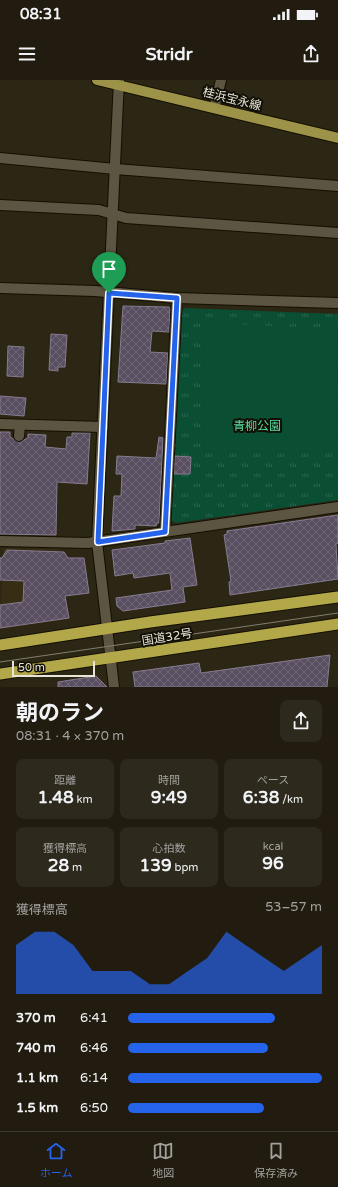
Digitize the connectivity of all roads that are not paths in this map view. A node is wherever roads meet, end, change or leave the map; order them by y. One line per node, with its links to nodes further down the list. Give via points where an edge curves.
1 (97, 80): 3 (main road, 桂浜宝永線)
2 (221, 80): 4 (street)
3 (119, 83): 4 (main road, 桂浜宝永線); 7 (street)
4 (214, 108): 5 (main road, 桂浜宝永線)
5 (338, 138)
6 (0, 158): 7 (street)
7 (115, 169): 8 (street); 10 (street)
8 (338, 186)
9 (0, 205): 10 (street, via 99,210)
10 (113, 213): 11 (street, via 126,218); 13 (street)
11 (338, 233)
12 (0, 288): 13 (street)
13 (109, 293): 14 (street); 18 (street)
14 (177, 298): 15 (street); 21 (street)
15 (338, 303)
16 (0, 424): 17 (street)
17 (20, 424): 18 (street); 19 (street)
18 (103, 428): 23 (street)
19 (19, 436)
20 (338, 508): 21 (street)
21 (165, 532): 23 (street)
22 (0, 541): 23 (street)
23 (98, 542): 26 (street)
24 (338, 597): 26 (highway, 国道32号)
25 (338, 624): 28 (highway, 国道32号)
26 (107, 629): 27 (highway, 国道32号); 28 (street)
27 (0, 645)
28 (110, 658): 29 (highway, 国道32号); 30 (street)
29 (0, 674)
30 (114, 687)

